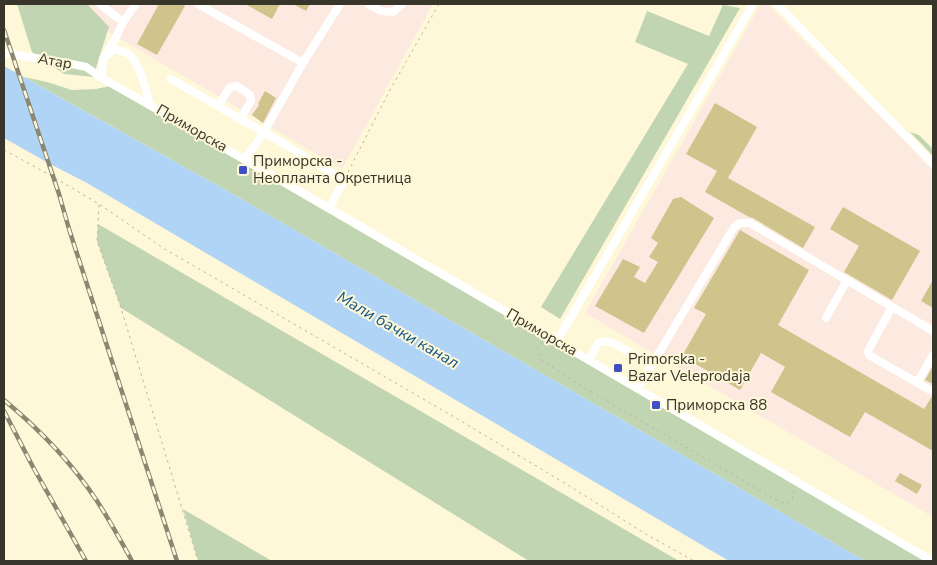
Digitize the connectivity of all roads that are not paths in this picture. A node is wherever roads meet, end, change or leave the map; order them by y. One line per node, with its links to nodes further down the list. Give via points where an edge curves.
1 (100, 4): 9 (street)
2 (136, 4): 9 (street)
3 (198, 4): 12 (street)
4 (340, 4): 12 (street)
5 (368, 4): 6 (street, via 381,11 393,12)
6 (402, 4)
7 (753, 4): 26 (street)
8 (777, 4): 20 (street)
9 (123, 22): 11 (street)
10 (4, 53): 13 (street, Атар, via 86,67)
11 (103, 58): 13 (street); 15 (street, Приморска, via 115,49 128,54 136,63)
12 (303, 63): 18 (street)
13 (102, 78): 15 (street, Приморска)
14 (171, 79): 16 (street)
15 (150, 104): 19 (street, Приморска)
16 (218, 106): 17 (street); 17 (street, via 230,87 237,86 250,95 251,101)
17 (240, 119): 18 (street)
18 (264, 132): 19 (street); 21 (street, via 344,180)
19 (245, 159): 21 (street, Приморска)
20 (933, 164)
21 (328, 208): 26 (street, Приморска)
22 (847, 280): 23 (street); 24 (street); 29 (street, via 750,223 737,224)
23 (892, 307): 25 (street); 30 (street, via 868,352)
24 (826, 318)
25 (933, 331)
26 (557, 341): 28 (street, Приморска)
27 (933, 355): 30 (street)
28 (589, 360): 29 (street, via 598,343 605,341 613,342); 31 (street, Приморска)
29 (652, 365): 31 (street)
30 (917, 383): 32 (street)
31 (638, 388): 33 (street, Приморска)
32 (930, 390)
33 (932, 561)

